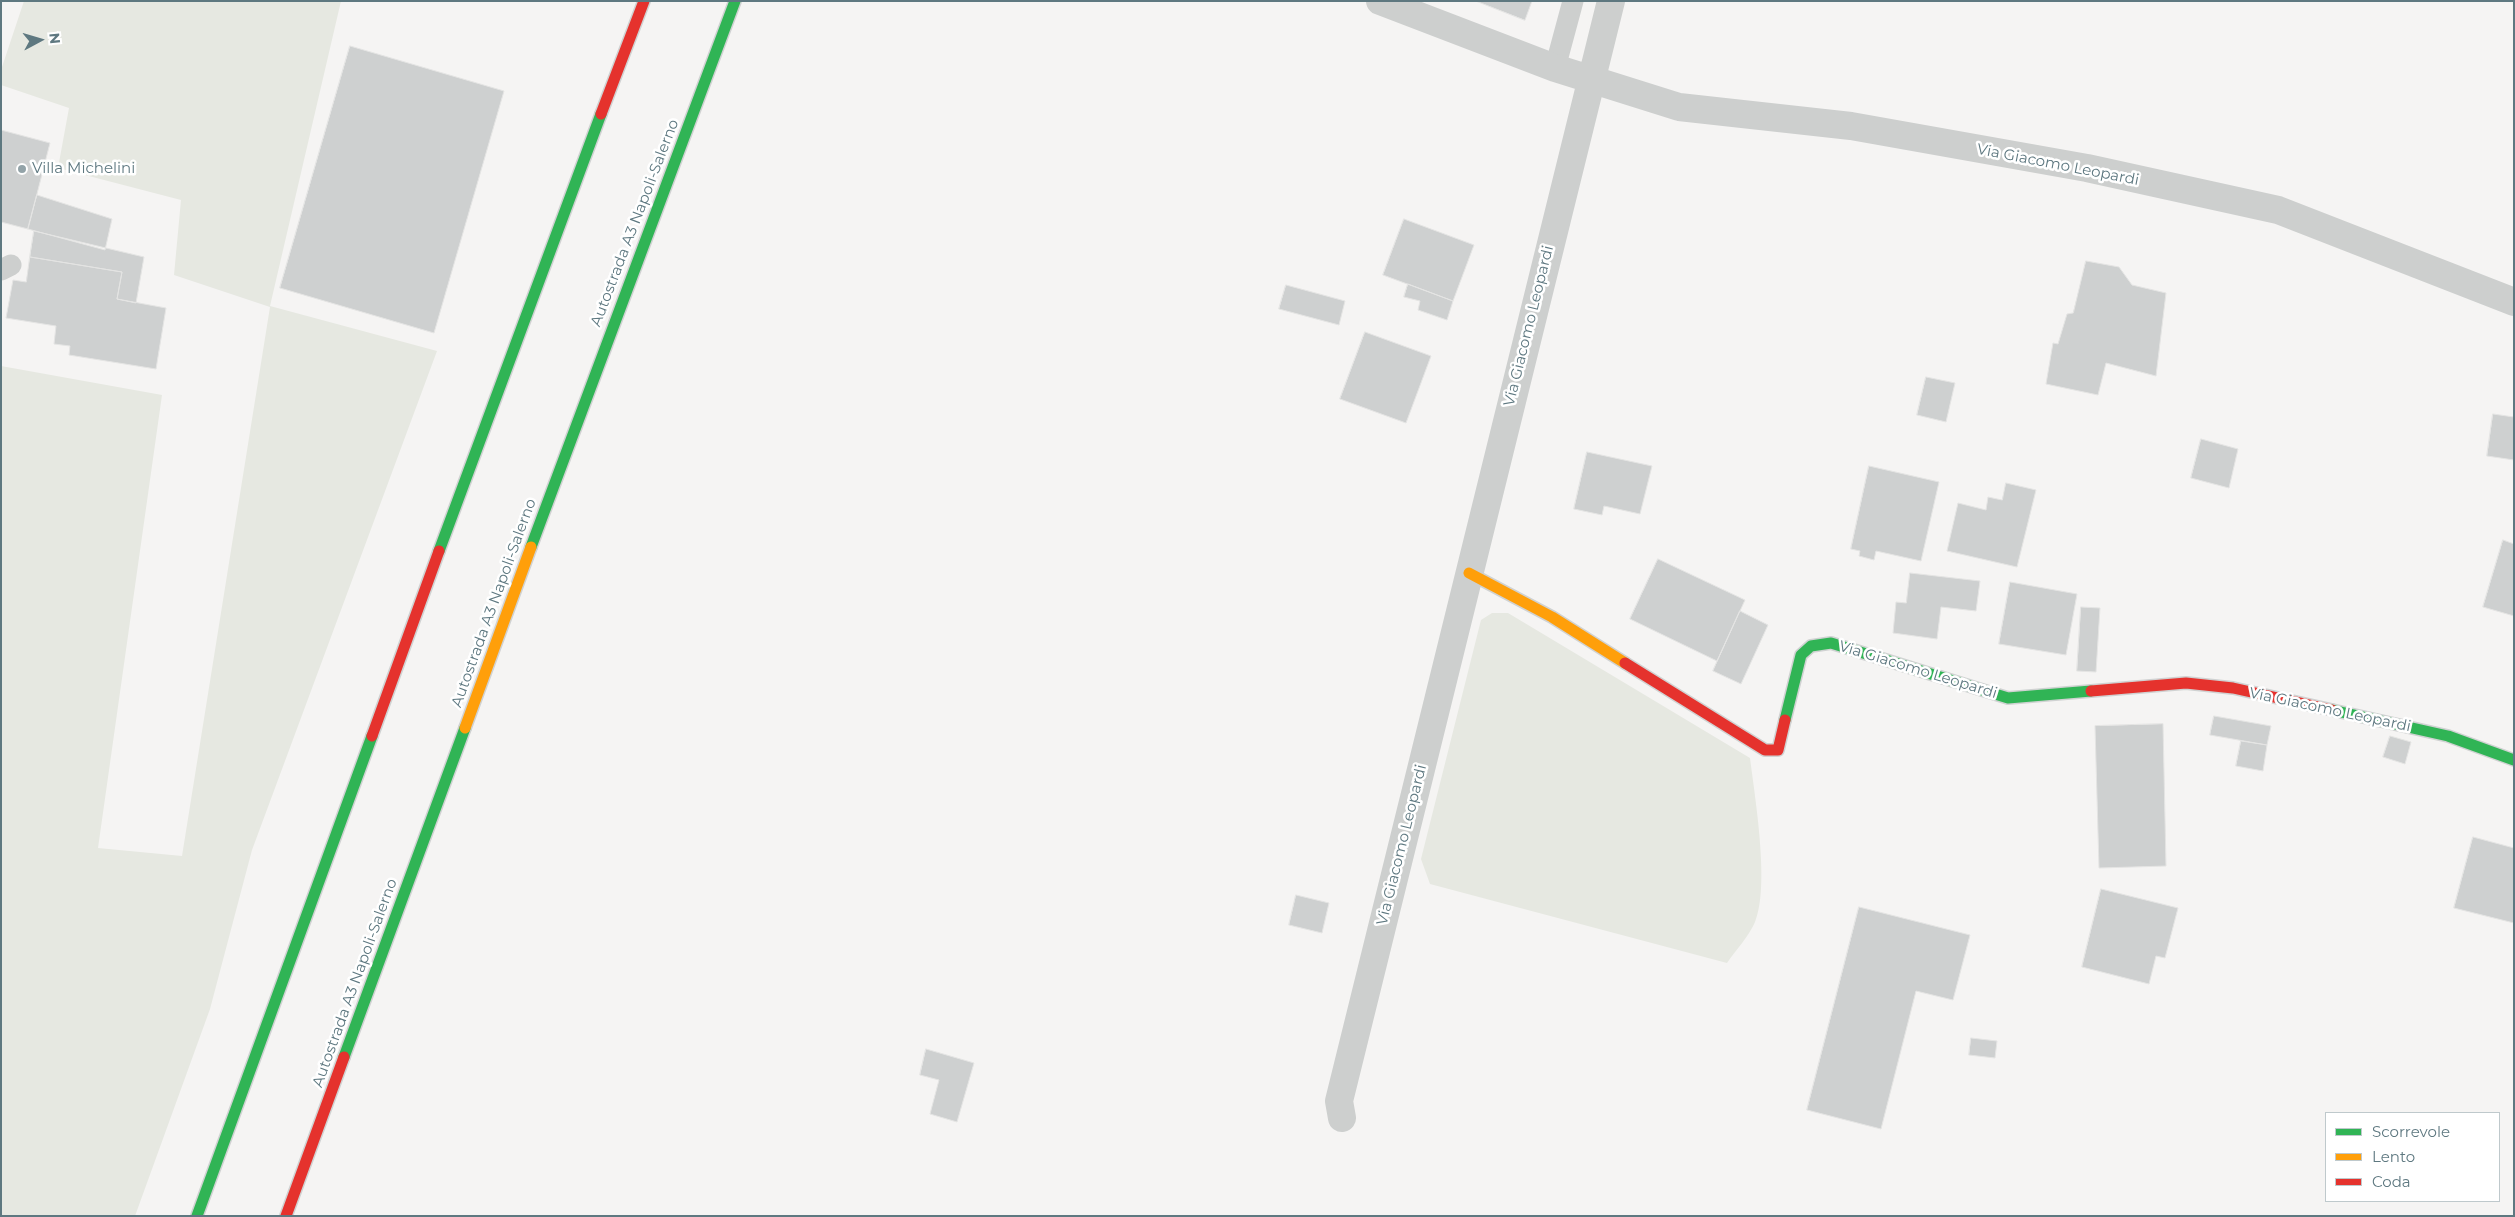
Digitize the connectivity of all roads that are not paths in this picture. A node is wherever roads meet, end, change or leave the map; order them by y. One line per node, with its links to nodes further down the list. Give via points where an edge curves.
1 (644, 1): 12 (main road, via 524,318)
2 (734, 1): 13 (main road, Autostrada A3 Napoli-Salerno)
3 (1380, 1): 6 (street, Via Giacomo Leopardi)
4 (1573, 1): 6 (lane)
5 (1610, 1): 7 (street, Via Giacomo Leopardi)
6 (1555, 68): 7 (street, Via Giacomo Leopardi)
7 (1590, 79): 8 (street, Via Giacomo Leopardi, via 1679,107 1851,126 2087,168 2278,210); 9 (street, Via Giacomo Leopardi)
8 (2514, 302)
9 (1469, 573): 10 (main road, Via Giacomo Leopardi, via 1552,617 1765,750 1778,750 1801,656 1811,646 1831,643 2008,698 2186,683 2233,688 2448,736); 11 (street, Via Giacomo Leopardi, via 1339,1102)
10 (2514, 760)
11 (1342, 1118)
12 (197, 1216)
13 (286, 1216)

